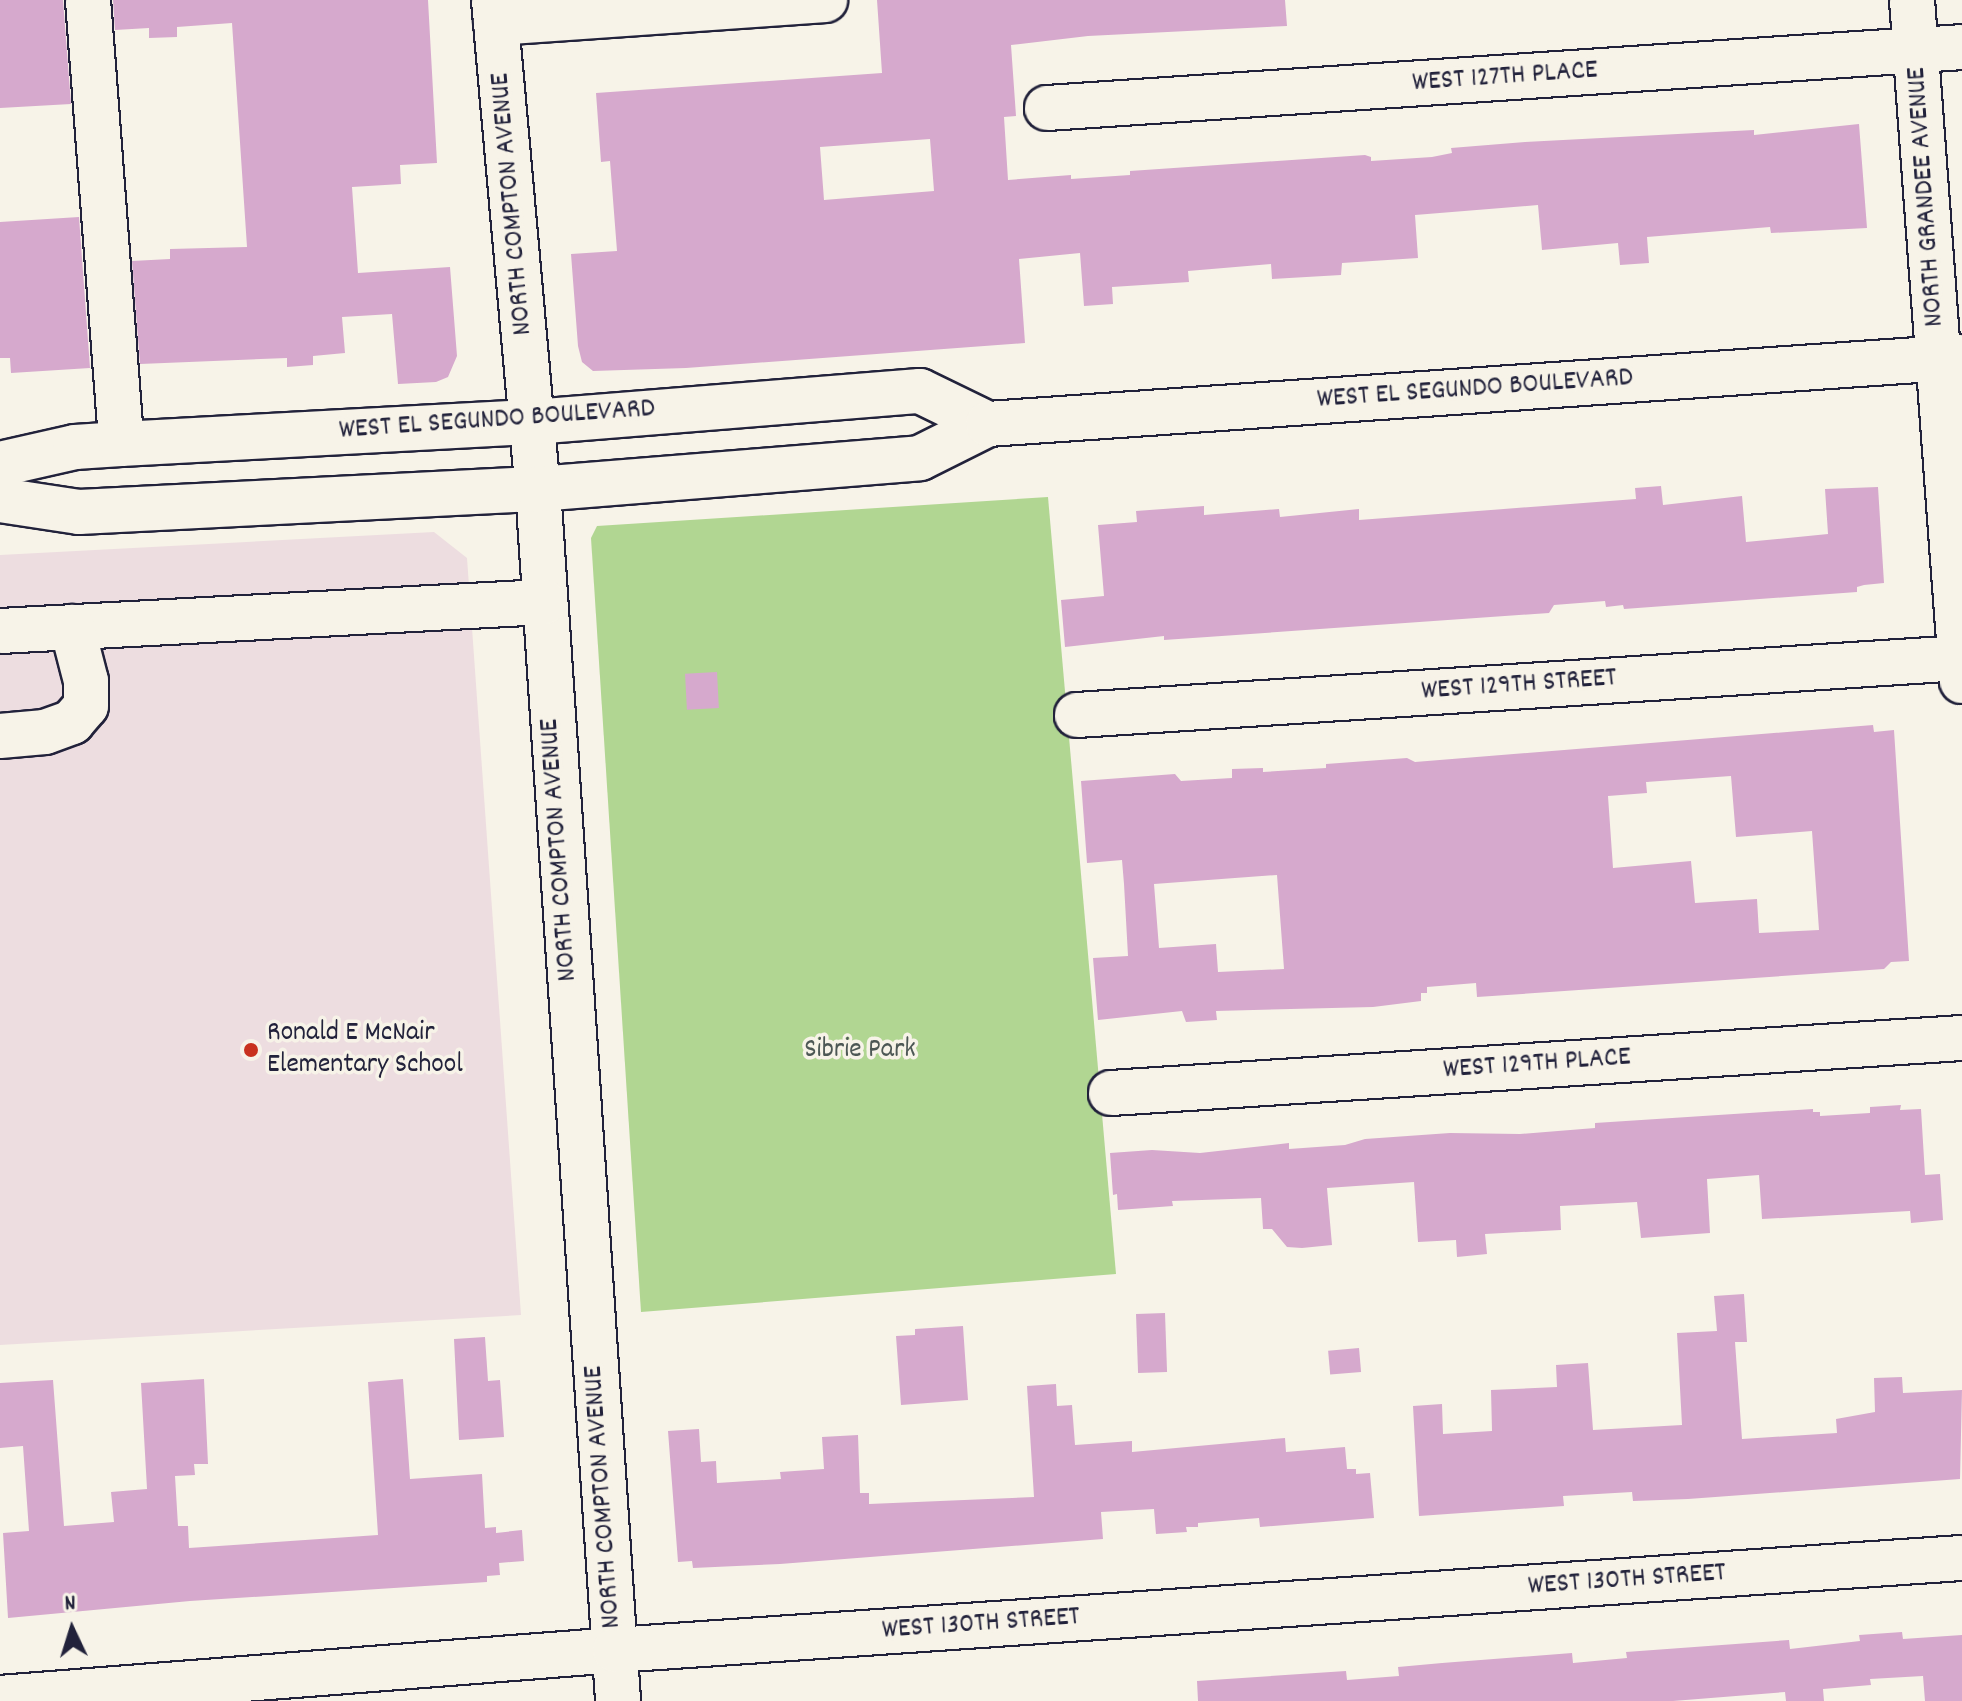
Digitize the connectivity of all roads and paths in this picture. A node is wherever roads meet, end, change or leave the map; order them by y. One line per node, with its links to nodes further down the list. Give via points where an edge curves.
1 (88, 0): 11 (street)
2 (825, 0): 4 (street)
3 (1912, 0): 6 (street, NORTH GRANDEE AVENUE)
4 (495, 11): 9 (street, NORTH COMPTON AVENUE)
5 (1962, 47): 6 (street, WEST 127TH PLACE)
6 (1916, 51): 7 (street, WEST 127TH PLACE); 8 (street, NORTH GRANDEE AVENUE)
7 (1047, 108)
8 (1950, 358): 10 (street, WEST EL SEGUNDO BOULEVARD); 18 (street, NORTH GRANDEE AVENUE)
9 (533, 422): 10 (street, WEST EL SEGUNDO BOULEVARD, via 920,391); 11 (street, WEST EL SEGUNDO BOULEVARD); 13 (street, NORTH COMPTON AVENUE)
10 (988, 424): 13 (street, WEST EL SEGUNDO BOULEVARD, via 920,458)
11 (121, 444): 12 (street, WEST EL SEGUNDO BOULEVARD, via 75,447)
12 (0, 464)
13 (538, 489): 14 (street, WEST EL SEGUNDO BOULEVARD, via 79,512); 15 (street, NORTH COMPTON AVENUE)
14 (0, 500)
15 (544, 602): 16 (street); 24 (street, NORTH COMPTON AVENUE)
16 (72, 627): 17 (street); 20 (street, via 86,681 86,706 72,722 45,732)
17 (0, 631)
18 (1961, 670): 19 (street, WEST 129TH STREET)
19 (1077, 715)
20 (0, 736)
21 (1962, 1038): 22 (street, WEST 129TH PLACE)
22 (1111, 1093)
23 (1962, 1558): 24 (street, WEST 130TH STREET)
24 (615, 1650): 25 (street, WEST 130TH STREET); 26 (street, NORTH COMPTON AVENUE)
25 (0, 1698)
26 (618, 1701)

